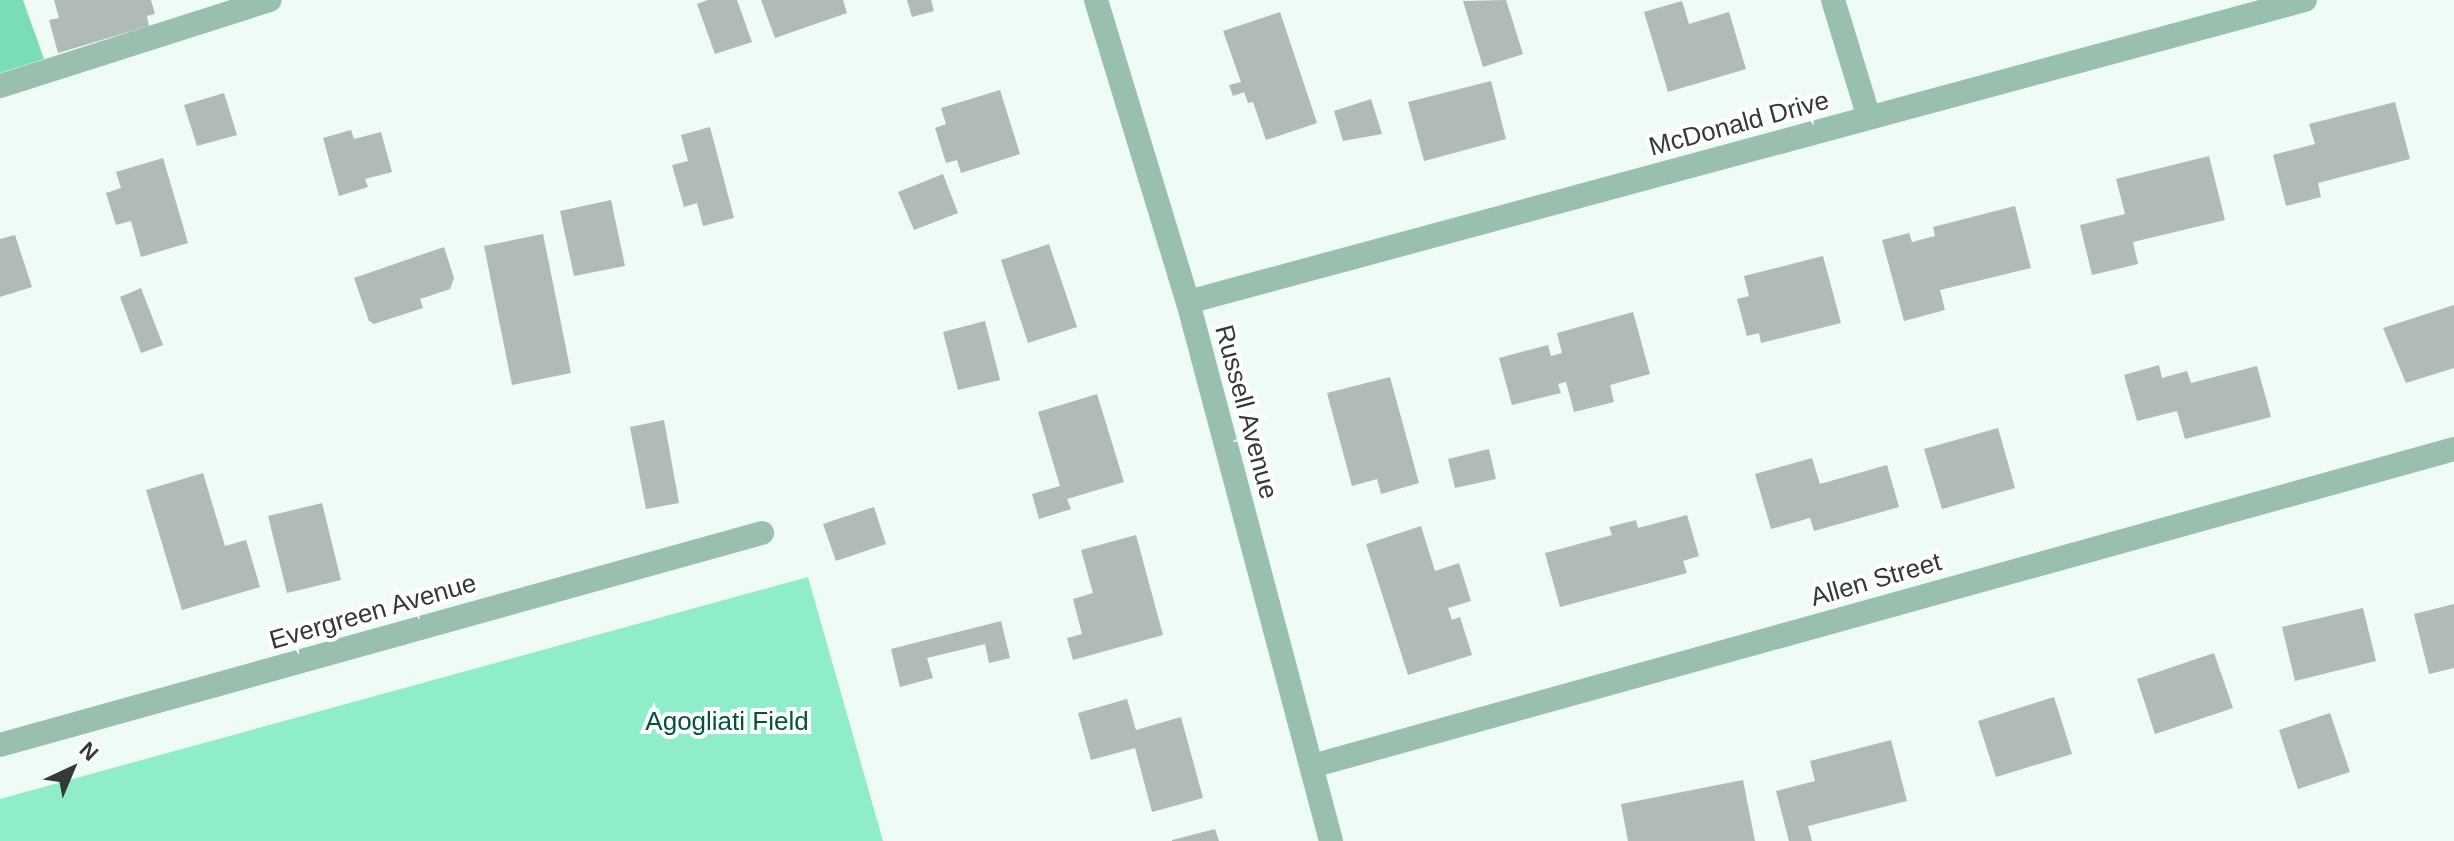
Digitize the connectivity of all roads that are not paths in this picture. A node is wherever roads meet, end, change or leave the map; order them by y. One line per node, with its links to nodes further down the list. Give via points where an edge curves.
1 (270, 0): 5 (street)
2 (1096, 0): 7 (street, Russell Avenue)
3 (1833, 0): 6 (street)
4 (2305, 0): 6 (street, McDonald Drive)
5 (0, 86)
6 (1869, 118): 7 (street, McDonald Drive)
7 (1188, 302): 11 (street, Russell Avenue)
8 (2454, 449): 11 (street, Allen Street)
9 (762, 533): 10 (street, Evergreen Avenue)
10 (0, 745)
11 (1312, 766): 12 (street, Russell Avenue)
12 (1331, 841)

